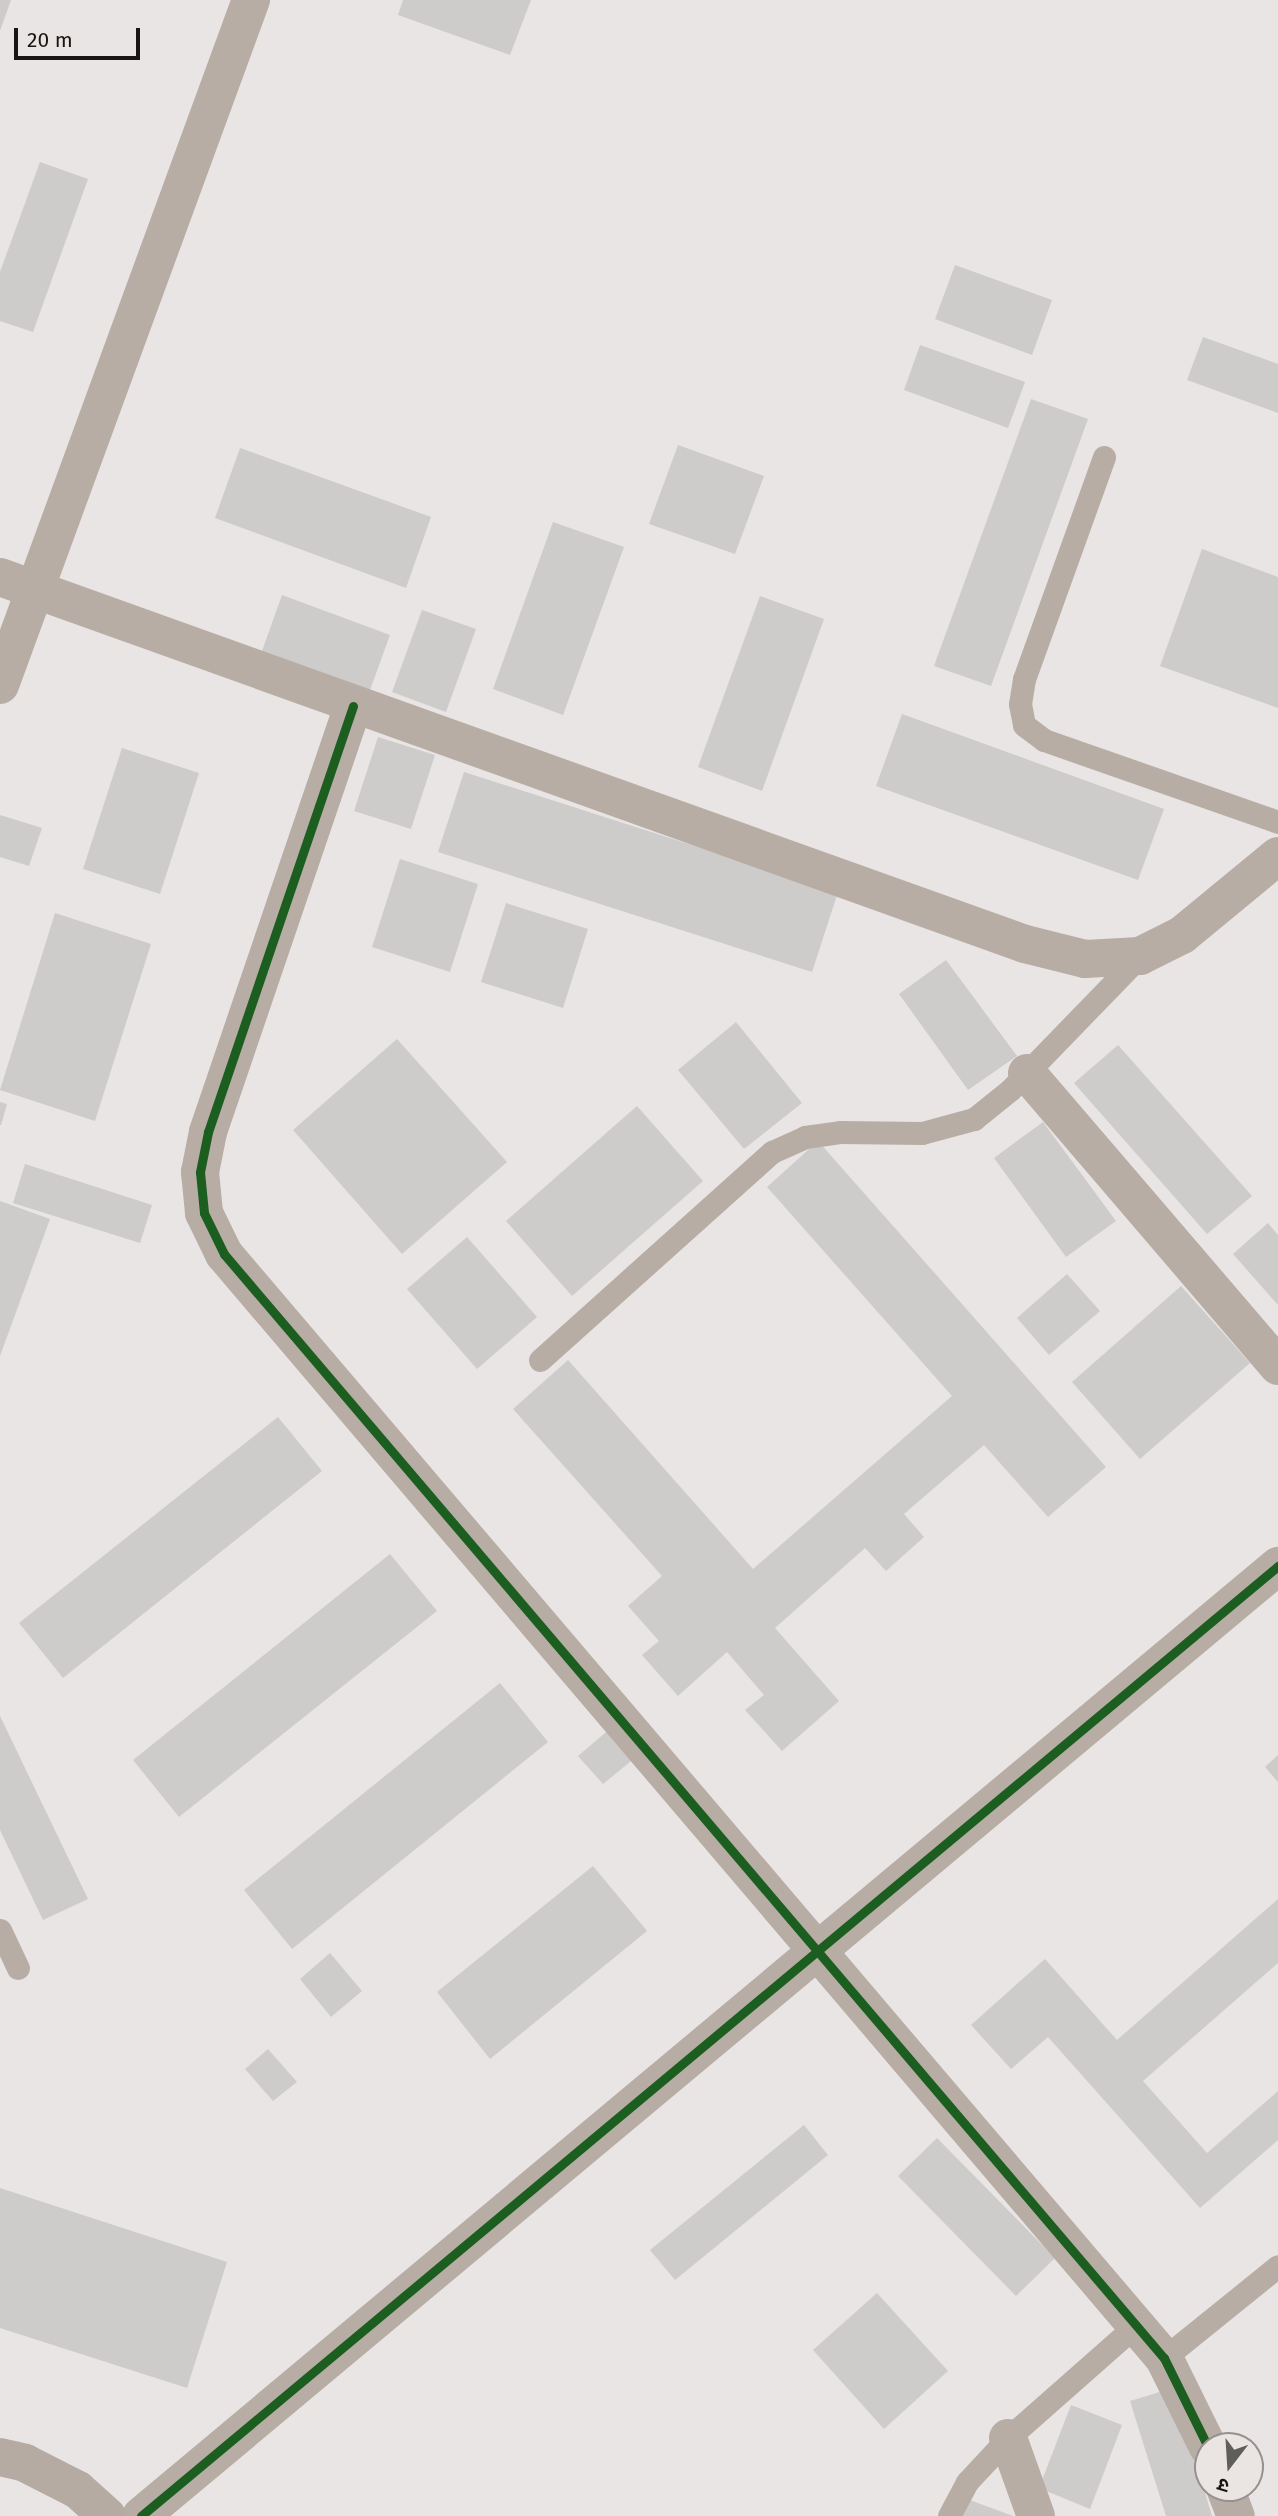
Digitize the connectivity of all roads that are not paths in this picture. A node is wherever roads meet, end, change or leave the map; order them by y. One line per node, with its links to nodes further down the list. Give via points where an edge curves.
1 (251, 0): 4 (street)
2 (1104, 457): 7 (lane, via 1024,679 1020,704 1024,725 1044,740)
3 (0, 577): 4 (street)
4 (35, 590): 5 (street); 6 (street)
5 (0, 685)
6 (353, 706): 9 (street, via 1025,944 1085,959); 15 (street, via 208,1132 200,1172 204,1213 224,1255)
7 (1278, 822)
8 (1278, 856): 9 (street, via 1182,934)
9 (1140, 956): 10 (lane)
10 (1027, 1073): 11 (lane, via 974,1119 922,1133 840,1132 805,1137 772,1152); 12 (street)
11 (540, 1360)
12 (1278, 1366)
13 (1278, 1566): 15 (street)
14 (0, 1930): 16 (lane)
15 (819, 1951): 18 (street); 24 (street)
16 (19, 1968)
17 (1278, 2266): 19 (lane)
18 (1136, 2325): 19 (street); 21 (lane)
19 (1164, 2358): 20 (street)
20 (1201, 2432)
21 (1008, 2438): 25 (lane, via 967,2483); 26 (street)
22 (0, 2457): 23 (main road, via 24,2463 78,2490)
23 (107, 2516)
24 (141, 2516)
25 (949, 2516)
26 (1036, 2516)

